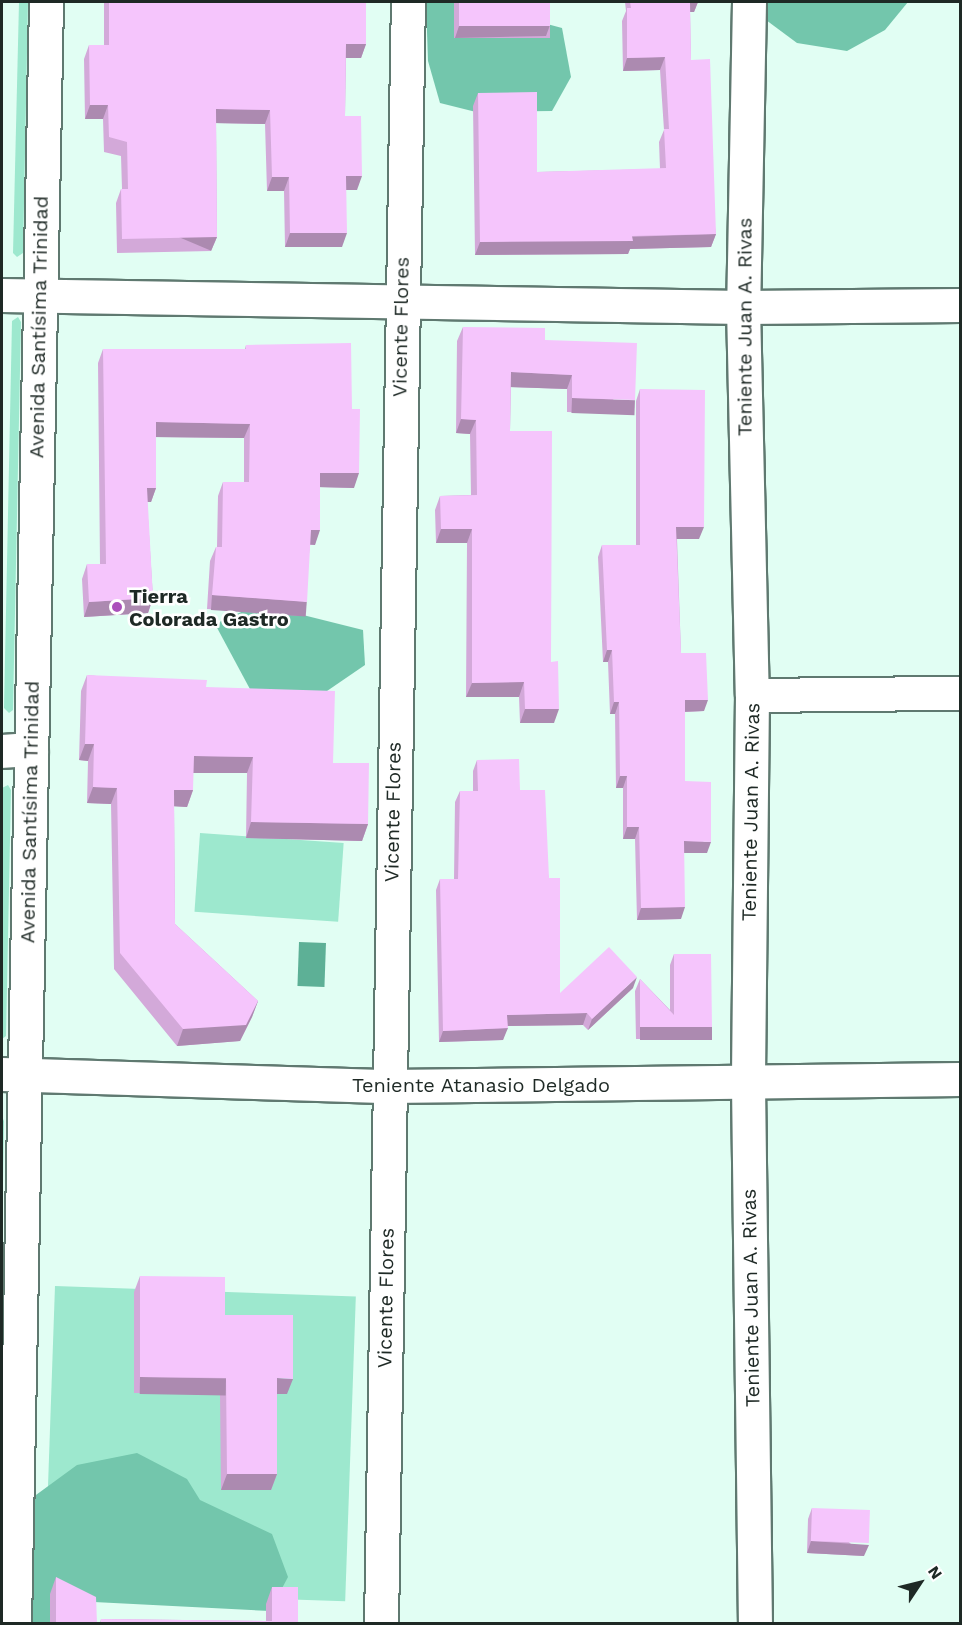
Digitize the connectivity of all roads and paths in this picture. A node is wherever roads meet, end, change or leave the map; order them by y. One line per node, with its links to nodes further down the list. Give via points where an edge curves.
1 (46, 2): 5 (street, Avenida Santísima Trinidad)
2 (408, 2): 6 (street, Vicente Flores)
3 (749, 2): 8 (street, Teniente Juan A. Rivas)
4 (2, 294): 5 (street)
5 (40, 294): 6 (street); 11 (street, Avenida Santísima Trinidad)
6 (401, 300): 8 (street); 15 (street, Vicente Flores)
7 (960, 305): 8 (street)
8 (743, 308): 10 (street, Teniente Juan A. Rivas)
9 (960, 693): 10 (street)
10 (752, 695): 14 (street, Teniente Juan A. Rivas)
11 (16, 750): 12 (street, Avenida Santísima Trinidad)
12 (13, 1074): 15 (street, Teniente Atanasio Delgado); 16 (street, Avenida Santísima Trinidad)
13 (960, 1080): 14 (street, Teniente Atanasio Delgado)
14 (748, 1084): 15 (street, Teniente Atanasio Delgado); 18 (street, Teniente Juan A. Rivas)
15 (389, 1086): 17 (street, Vicente Flores)
16 (14, 1623)
17 (381, 1623)
18 (755, 1623)

